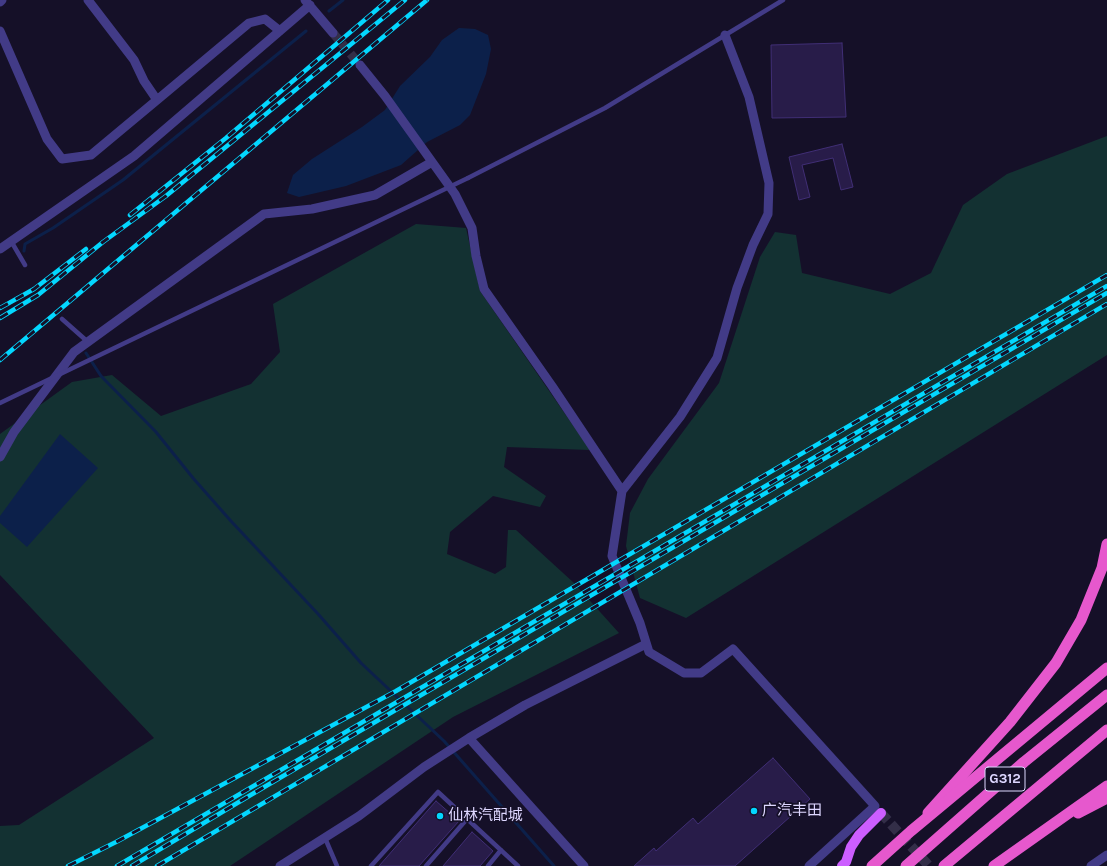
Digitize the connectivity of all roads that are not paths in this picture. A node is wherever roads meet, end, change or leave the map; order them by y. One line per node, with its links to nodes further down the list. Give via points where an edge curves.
1 (88, 0): 9 (street, via 134,60)
2 (782, 0): 7 (lane)
3 (307, 3): 5 (street); 6 (street)
4 (0, 31): 9 (street, via 47,139 62,159 91,155)
5 (280, 31): 9 (street, via 265,19 249,24); 11 (street, via 134,156)
6 (333, 33)
7 (724, 35): 16 (lane, bridge, via 605,108 468,178); 18 (street, via 749,97 768,183 768,214 737,288 717,358 680,416)
8 (360, 65): 10 (street)
9 (157, 100)
10 (432, 162): 15 (street, via 376,195 312,209 264,214); 18 (street, via 455,194 472,228 484,289)
11 (11, 241): 12 (street); 13 (lane)
12 (0, 249)
13 (25, 265)
14 (62, 319): 15 (lane)
15 (88, 342): 17 (street, via 74,352 14,432)
16 (0, 403)
17 (0, 457)
18 (622, 491): 20 (street, via 612,556)
19 (1107, 544): 29 (highway, bridge, via 1102,568 1080,620 1056,663 1010,722)
20 (646, 644): 24 (street, via 525,704); 27 (street, via 648,652 684,673 701,673 733,649)
21 (1107, 668): 29 (highway, bridge)
22 (1107, 695): 45 (highway, G312, bridge, via 1024,762)
23 (1107, 730): 46 (highway, G312)
24 (469, 738): 31 (street); 41 (street)
25 (1107, 786): 30 (highway)
26 (1107, 798): 30 (highway)
27 (878, 810): 42 (street); 43 (main road, via 851,847)
28 (467, 819): 32 (lane); 34 (lane); 37 (lane, via 438,792)
29 (911, 831): 44 (highway, bridge)
30 (1037, 835): 47 (highway)
31 (325, 838): 35 (street); 36 (lane)
32 (501, 850): 39 (lane); 40 (lane)
33 (1107, 855): 48 (street)
34 (428, 864): 38 (lane)
35 (280, 866)
36 (337, 866)
37 (371, 866)
38 (434, 866)
39 (488, 866)
40 (518, 866)
41 (584, 866)
42 (809, 866)
43 (842, 866)
44 (872, 866)
45 (906, 866)
46 (944, 866)
47 (994, 866)
48 (1091, 866)

